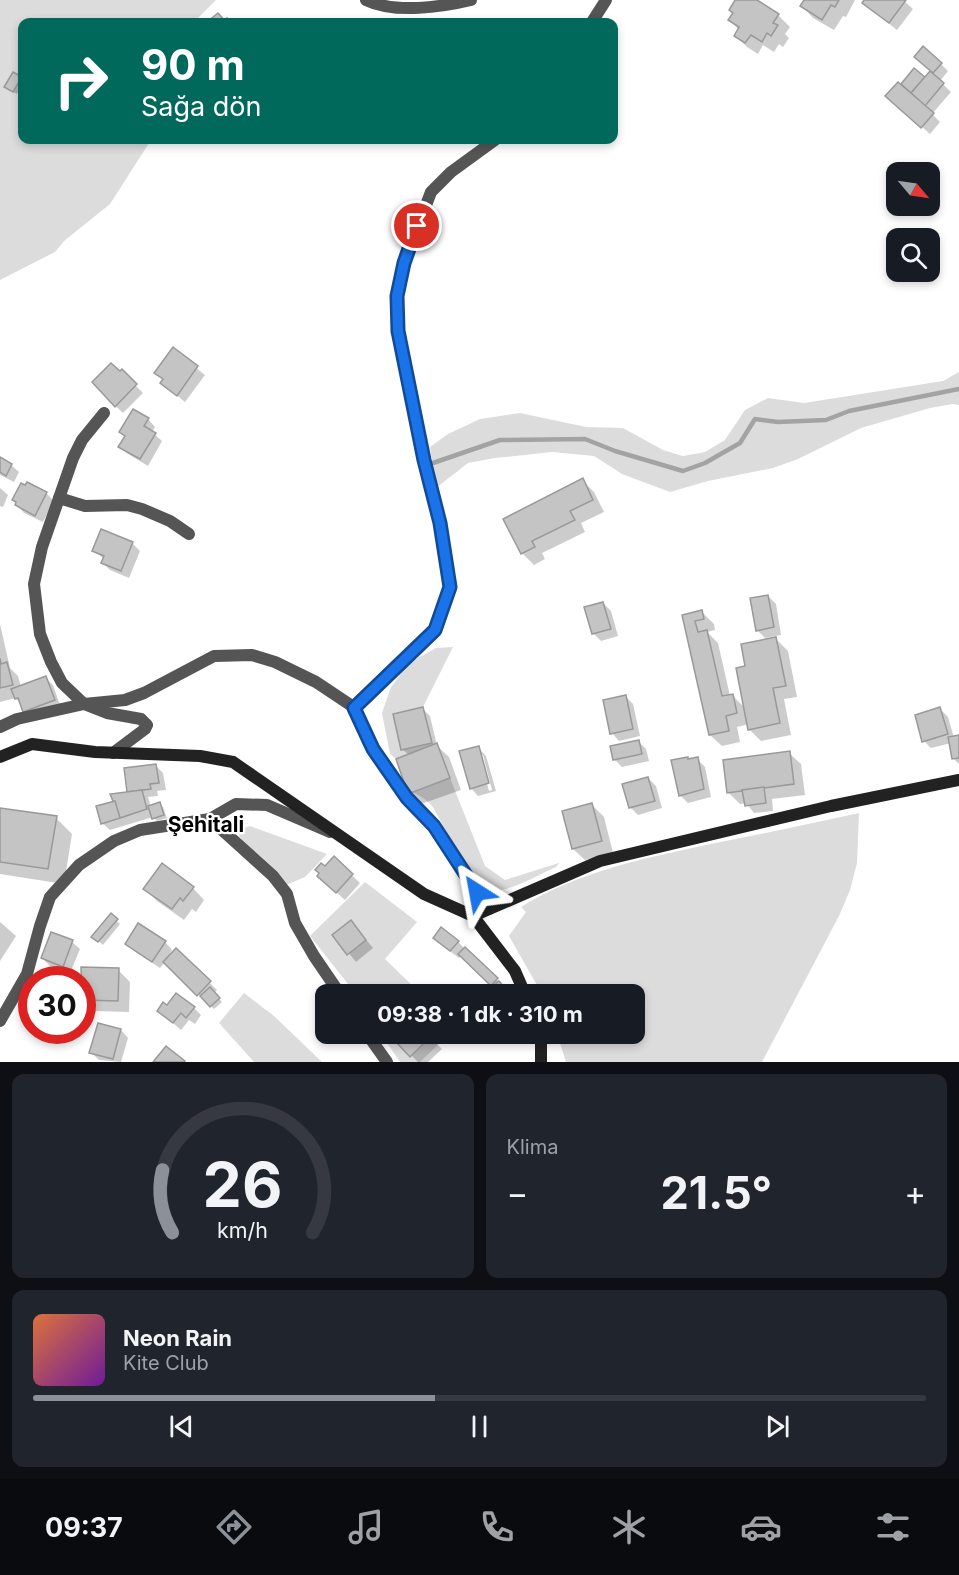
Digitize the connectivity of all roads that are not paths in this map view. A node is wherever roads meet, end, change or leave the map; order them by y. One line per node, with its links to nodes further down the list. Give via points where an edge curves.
1 (366, 0): 2 (street, via 409,9 444,7)
2 (471, 0)
3 (606, 0): 4 (street)
4 (595, 18)
5 (490, 144): 10 (street, via 451,172 432,192 404,263 397,296 398,331 450,587 435,630)
6 (104, 413): 7 (street, via 82,440)
7 (59, 498): 8 (street, via 85,507 142,509); 9 (street, via 34,584 40,634 62,683)
8 (189, 534)
9 (84, 704): 10 (street, via 125,700 144,693 214,656 252,655 316,682); 11 (street, via 17,719); 12 (street, via 141,719 147,725)
10 (354, 708): 17 (street, via 373,749 407,798 434,826)
11 (0, 727)
12 (113, 753): 13 (street, via 32,744); 16 (street, via 200,756 233,762)
13 (0, 757)
14 (959, 780): 17 (street, via 600,861)
15 (210, 819): 16 (street, via 236,804 267,805); 19 (street, via 273,876 286,894 314,956); 21 (street, via 140,830 114,841 79,865 50,897 27,974)
16 (347, 840): 18 (street, via 424,894)
17 (489, 909): 18 (street)
18 (473, 916): 20 (street, via 515,970)
19 (333, 984)
20 (521, 984)
21 (0, 1021)
22 (374, 1044): 24 (street)
23 (541, 1044): 25 (street)
24 (387, 1062)
25 (541, 1062)

